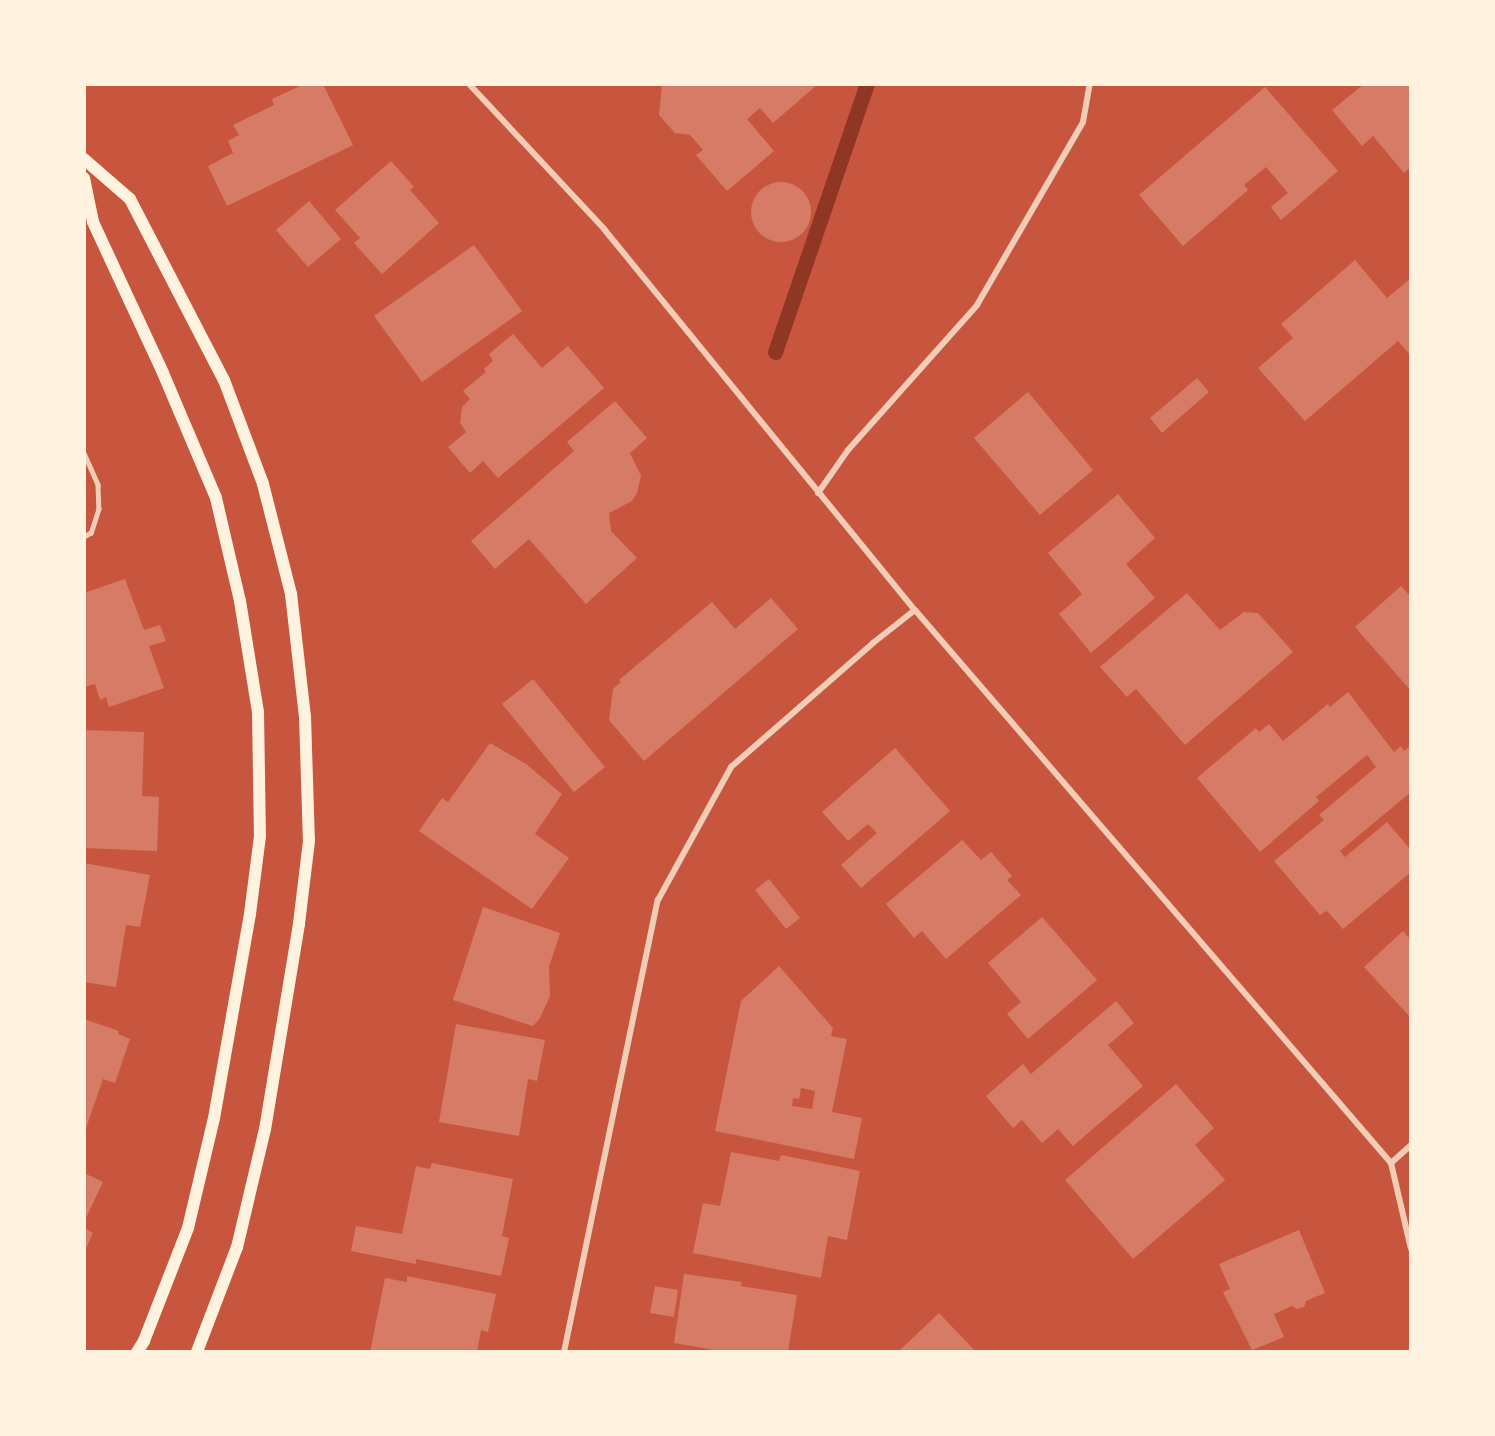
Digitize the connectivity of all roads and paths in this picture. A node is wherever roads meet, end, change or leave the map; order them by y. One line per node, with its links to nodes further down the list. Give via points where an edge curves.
1 (469, 84): 6 (street, via 604,229)
2 (1090, 84): 6 (street, via 1083,122 977,305 848,450)
3 (84, 159): 13 (main road, via 130,199 224,380 263,484 291,594 305,716 309,841 265,1129 237,1247)
4 (84, 178): 12 (main road, via 93,222 216,498 240,601 258,712 260,836 214,1118 188,1228)
5 (84, 453): 7 (lane, via 98,485 99,509 91,533)
6 (818, 493): 8 (street)
7 (84, 537)
8 (915, 610): 10 (street); 14 (street, via 731,767 658,900)
9 (1411, 1145): 10 (street)
10 (1391, 1163): 11 (street)
11 (1411, 1248)
12 (137, 1352)
13 (197, 1352)
14 (564, 1352)

